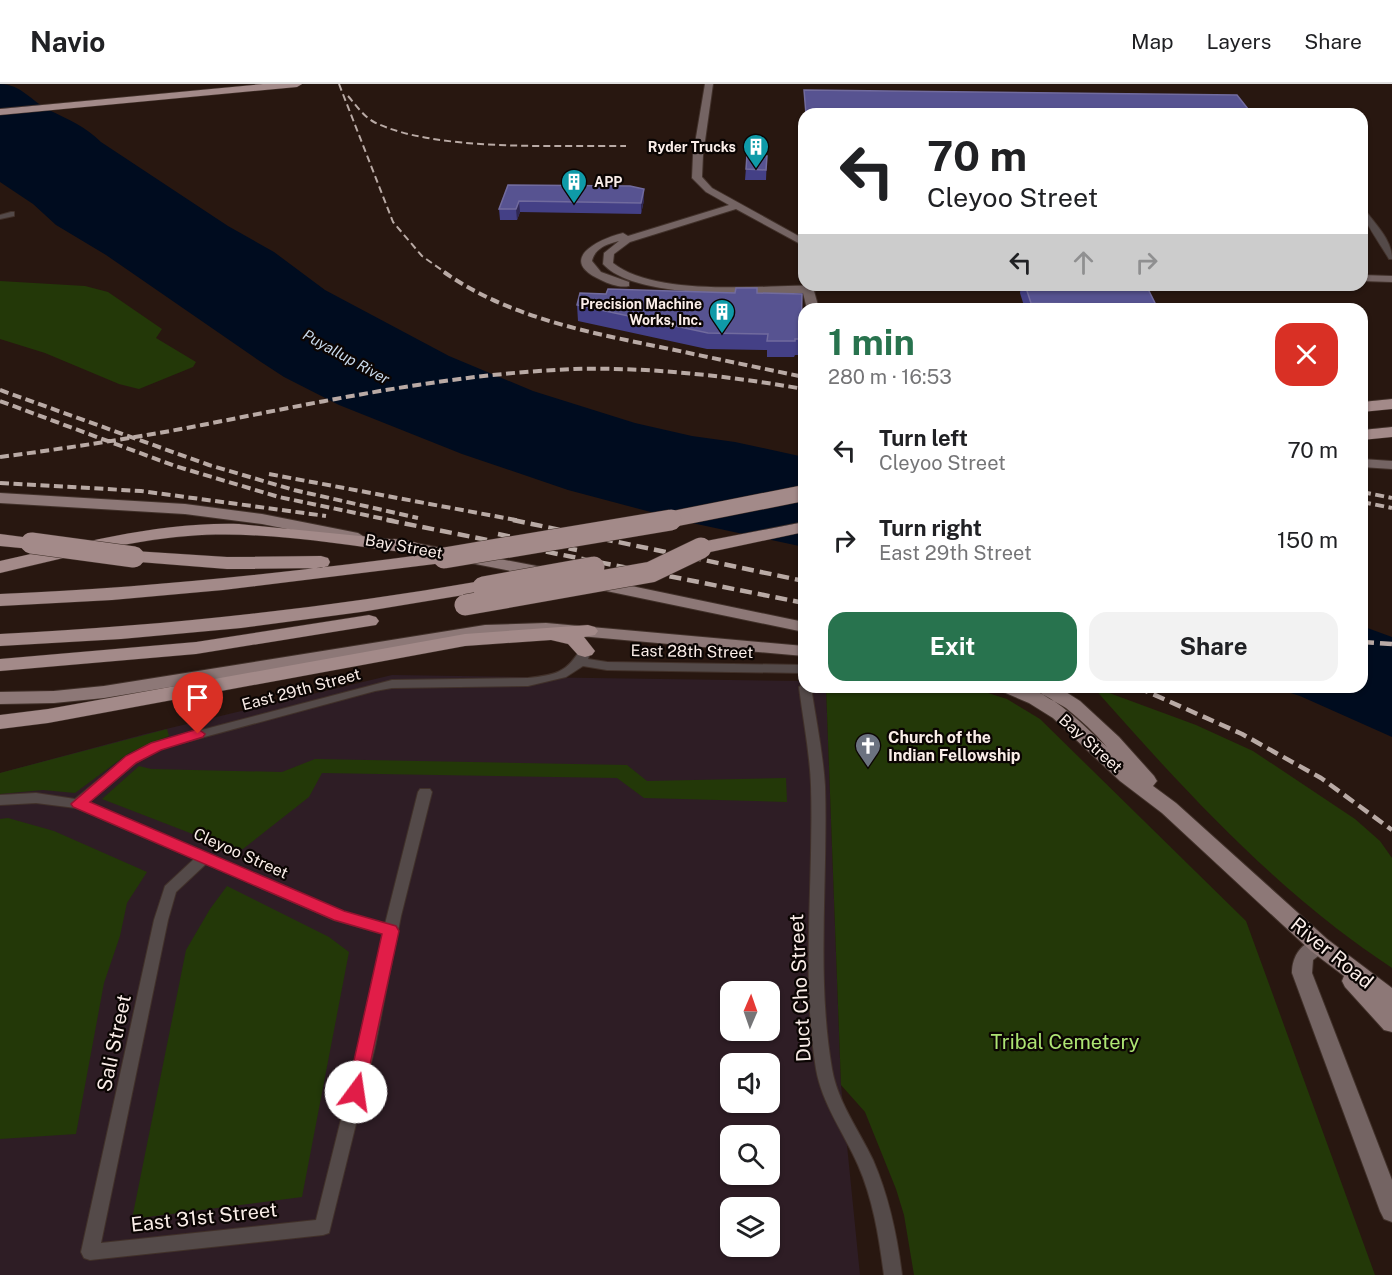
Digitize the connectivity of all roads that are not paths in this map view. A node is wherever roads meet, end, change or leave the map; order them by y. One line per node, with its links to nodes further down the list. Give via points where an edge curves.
1 (251, 84): 4 (highway)
2 (297, 84): 4 (highway)
3 (709, 84): 5 (street, via 697,175)
4 (0, 110)
5 (707, 198): 6 (street); 9 (street, via 698,216)
6 (736, 206): 9 (street); 11 (street)
7 (11, 214): 8 (street)
8 (0, 217)
9 (691, 220): 11 (street, via 734,217); 12 (street)
10 (1368, 220): 14 (street)
11 (763, 221): 13 (street)
12 (665, 227): 17 (street, via 620,243 609,253 607,261 619,275); 17 (street, via 606,241 589,251 586,260 594,273 611,281)
13 (798, 240)
14 (1392, 257)
15 (1368, 278): 16 (street)
16 (1392, 279)
17 (666, 285): 18 (street)
18 (798, 287)
19 (1392, 404): 20 (highway)
20 (1368, 406)
21 (1392, 432): 22 (highway)
22 (1368, 434)
23 (1368, 463): 24 (street)
24 (1392, 465)
25 (798, 494): 31 (highway, bridge, via 614,531)
26 (0, 498): 29 (main road, Bay Street, via 185,509)
27 (798, 528): 30 (highway)
28 (0, 540): 31 (highway, bridge, via 134,557 227,563)
29 (410, 547): 32 (highway, via 214,529 135,539); 34 (main road, Bay Street)
30 (701, 548): 35 (highway, bridge, via 345,610); 37 (highway, bridge, via 651,572 465,605 254,639 92,659)
31 (444, 558): 33 (highway, via 106,595)
32 (0, 567)
33 (2, 600)
34 (798, 626)
35 (3, 640)
36 (584, 648): 38 (main road, via 622,634); 39 (street, East 28th Street, via 606,666); 43 (main road, via 519,628 460,633 104,692); 44 (highway, via 570,638 533,634 465,640); 47 (street, East 29th Street, via 559,676 536,681 392,684 156,746 131,760)
37 (0, 665)
38 (798, 665)
39 (798, 666)
40 (806, 693): 57 (street, Duct Cho Street, via 818,784 817,941 825,1072 832,1100 870,1172 881,1204)
41 (1021, 693): 48 (main road, Bay Street, via 1060,714 1127,776)
42 (1055, 693): 48 (main road, Bay Street, via 1089,718)
43 (0, 698)
44 (0, 722)
45 (425, 792): 51 (street)
46 (0, 800): 47 (street, via 36,798)
47 (78, 804): 49 (street, Cleyoo Street)
48 (1169, 808): 50 (main road, Bay Street)
49 (205, 857): 51 (street, Cleyoo Street, via 339,916); 56 (street, Sali Street, via 170,890 161,920)
50 (1274, 905): 52 (main road, River Road)
51 (391, 931): 56 (street, East 31st Street, via 323,1227)
52 (1319, 945): 53 (main road, River Road); 54 (main road); 55 (street, via 1305,955 1302,973)
53 (1392, 1000)
54 (1392, 1023)
55 (1392, 1211)
56 (90, 1252)
57 (893, 1275)

